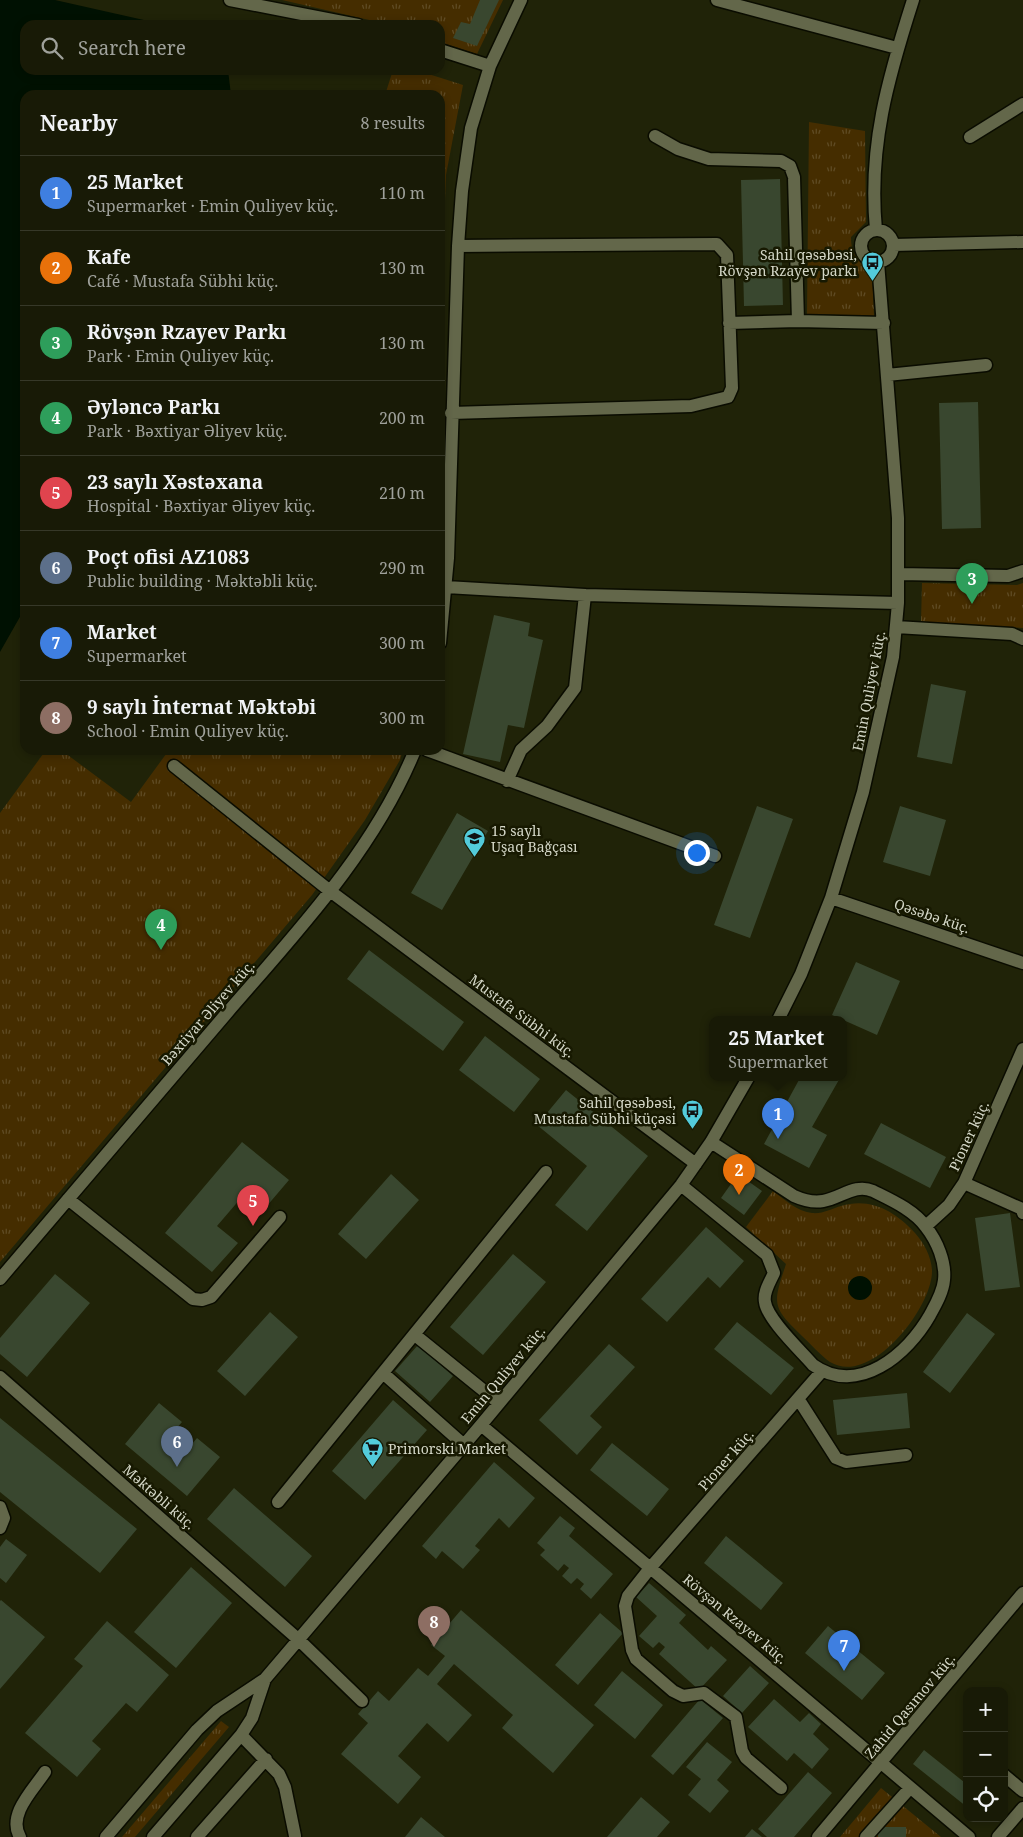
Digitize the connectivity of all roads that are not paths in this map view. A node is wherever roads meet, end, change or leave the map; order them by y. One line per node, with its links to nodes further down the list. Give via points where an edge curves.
1 (230, 0): 5 (street)
2 (521, 0): 8 (street)
3 (717, 0): 6 (street)
4 (913, 0): 6 (street)
5 (332, 20)
6 (897, 48): 12 (street, via 874,156)
7 (445, 52): 8 (street)
8 (490, 66): 15 (street, via 471,128)
9 (1023, 104): 11 (street)
10 (655, 136): 17 (street, via 691,155 781,161 790,166 794,177)
11 (970, 137)
12 (876, 230): 14 (street, via 890,237); 16 (street, via 862,239 861,248 870,261)
13 (1023, 242): 14 (street)
14 (893, 245): 16 (street, via 892,253)
15 (458, 246): 18 (street, via 717,244 727,256); 22 (street)
16 (878, 262): 19 (street, Emin Quliyev küç.)
17 (798, 321): 18 (street); 19 (street)
18 (729, 323): 22 (street, via 732,388 728,397 719,401 691,406)
19 (884, 323): 21 (street, Emin Quliyev küç.)
20 (986, 364): 21 (street)
21 (888, 375): 26 (street, Emin Quliyev küç.)
22 (451, 413): 23 (street)
23 (445, 536)
24 (1023, 571): 26 (street, via 1008,576)
25 (445, 572): 27 (street)
26 (899, 574): 30 (street, Emin Quliyev küç.)
27 (446, 587): 28 (street); 29 (street)
28 (585, 595): 30 (street); 36 (street, via 575,688 548,726 522,750)
29 (445, 596)
30 (898, 603): 31 (street, Emin Quliyev küç.)
31 (896, 628): 32 (street, via 1012,634); 39 (street, Emin Quliyev küç., via 889,679 863,792)
32 (1023, 639)
33 (412, 755): 38 (street, Bəxtiyar Əliyev küç., via 378,820)
34 (440, 755): 36 (street)
35 (174, 766): 38 (street, Mustafa Sübhi küç.)
36 (507, 781): 37 (street)
37 (715, 856)
38 (330, 891): 45 (street, Mustafa Sübhi küç.); 49 (street, Bəxtiyar Əliyev küç.)
39 (831, 898): 40 (street, Qəsəbə küç.); 41 (street, Emin Quliyev küç., via 801,974)
40 (1023, 963)
41 (780, 1016)
42 (1023, 1049): 47 (street, Pioner küç.)
43 (746, 1081): 44 (street, Emin Quliyev küç.)
44 (711, 1142): 45 (street, Emin Quliyev küç.); 52 (street, via 794,1196 809,1202 836,1198 857,1188 871,1190 909,1210)
45 (696, 1164): 48 (street, Emin Quliyev küç.)
46 (546, 1172): 54 (street)
47 (964, 1183): 50 (street, via 1022,1209); 52 (street, Pioner küç., via 949,1204)
48 (681, 1185): 55 (street, via 767,1255 774,1272 766,1290 765,1303 769,1314); 59 (street, Emin Quliyev küç.)
49 (68, 1199): 51 (street, via 193,1299 202,1300 211,1297); 53 (street, Bəxtiyar Əliyev küç.)
50 (1023, 1213)
51 (280, 1217)
52 (926, 1226): 55 (street, via 943,1263 944,1280 939,1298 925,1323 907,1346 883,1366 848,1376)
53 (0, 1279)
54 (415, 1336): 56 (street); 59 (street)
55 (822, 1372): 58 (street, Pioner küç.)
56 (384, 1374): 61 (street); 63 (street)
57 (0, 1377): 68 (street, Məktəbli küç.)
58 (799, 1400): 62 (street, via 836,1458 846,1462); 66 (street, Pioner küç.)
59 (499, 1403): 60 (street, Emin Quliyev küç.)
60 (481, 1425): 61 (street, Emin Quliyev küç.); 66 (street, Rövşən Rzayev küç.)
61 (464, 1445): 68 (street, Emin Quliyev küç.)
62 (906, 1455)
63 (278, 1502)
64 (0, 1507): 65 (street, via 4,1518)
65 (0, 1528)
66 (651, 1567): 73 (street, Rövşən Rzayev küç.); 76 (street, Pioner küç., via 628,1596 625,1606 636,1659 673,1691 683,1696 704,1693 736,1717 746,1758)
67 (1023, 1593): 73 (street, Zahid Qasımov küç.)
68 (298, 1640): 69 (street, Emin Quliyev küç.); 70 (street, Məktəbli küç.)
69 (265, 1679): 71 (street, via 252,1718); 82 (street, via 217,1711 197,1730)
70 (362, 1701)
71 (241, 1735): 72 (street); 83 (street)
72 (266, 1759): 80 (street, via 280,1774 285,1787); 84 (street)
73 (882, 1763): 77 (street, Rövşən Rzayev küç.); 85 (street, Zahid Qasımov küç.)
74 (45, 1772): 81 (street, via 17,1816 16,1829)
75 (1006, 1777): 78 (street)
76 (781, 1788)
77 (910, 1788): 86 (street); 87 (street, Rövşən Rzayev küç.)
78 (1023, 1791)
79 (1023, 1808): 88 (street)
80 (295, 1836)
81 (20, 1837)
82 (106, 1837)
83 (153, 1837)
84 (197, 1837)
85 (818, 1837)
86 (866, 1837)
87 (969, 1837)
88 (998, 1837)

